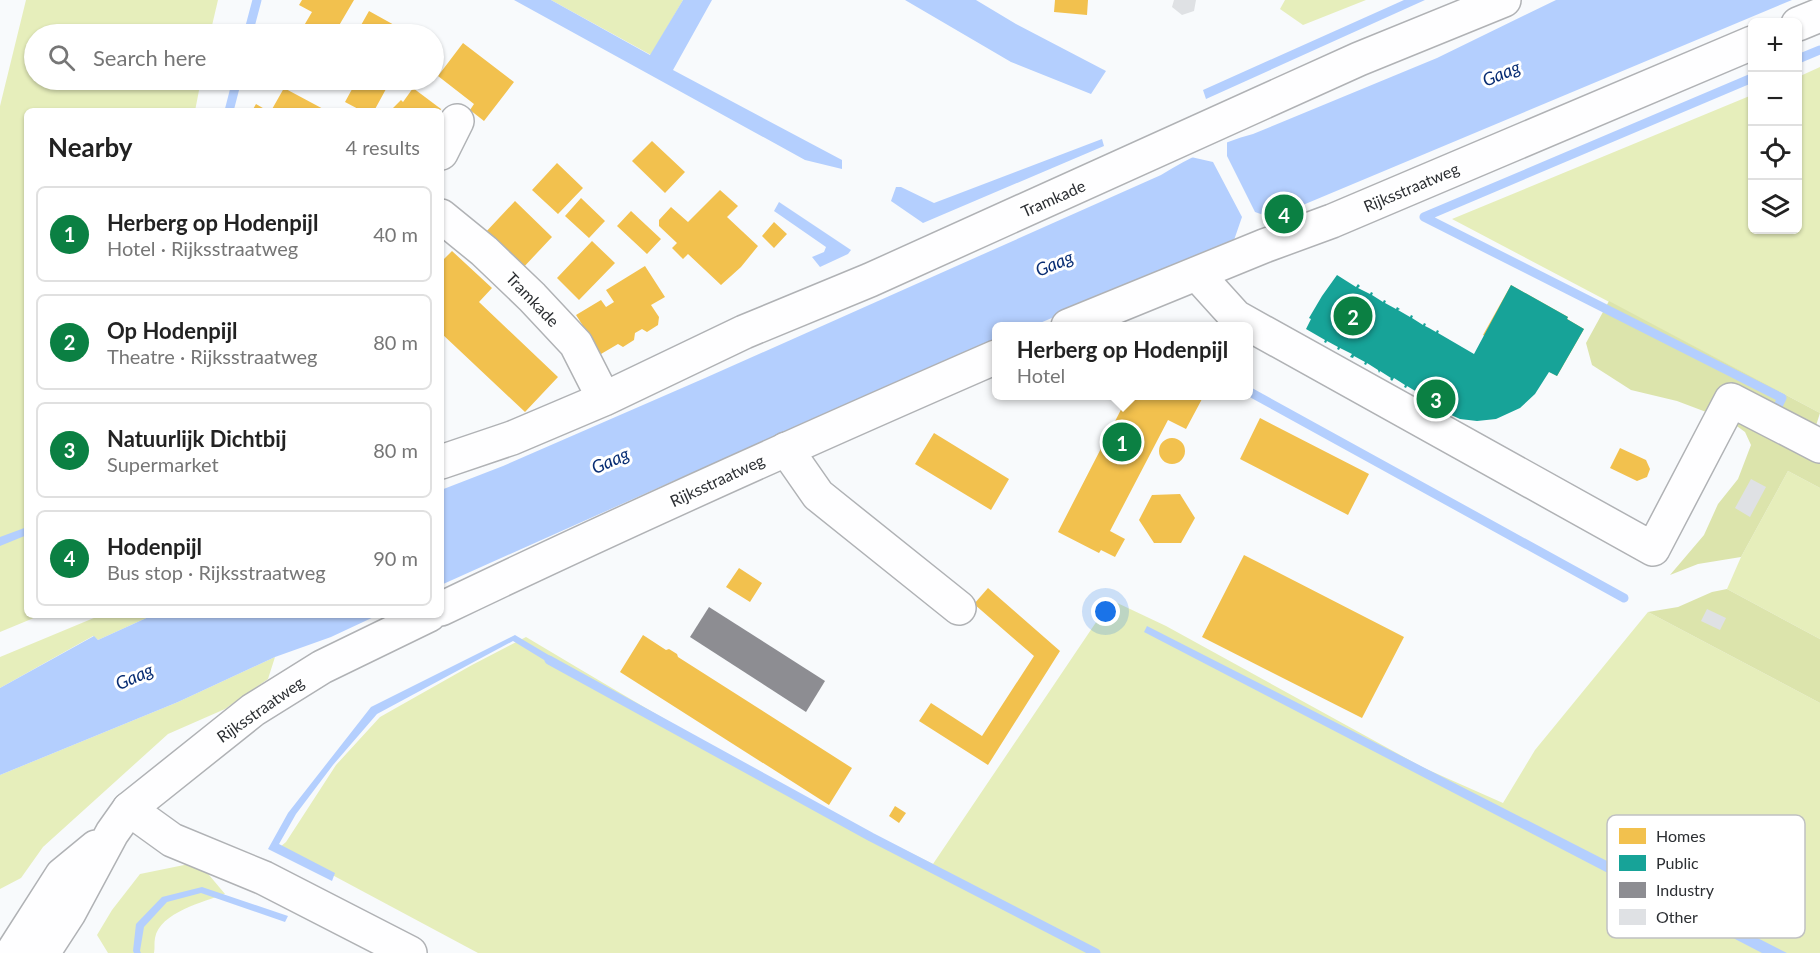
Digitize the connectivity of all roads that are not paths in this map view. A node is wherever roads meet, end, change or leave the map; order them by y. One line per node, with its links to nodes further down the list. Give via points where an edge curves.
1 (1504, 0): 13 (main road, Tramkade, via 1359,59 870,280 744,332)
2 (1820, 15): 3 (main road)
3 (1802, 22)
4 (1748, 45): 8 (main road, Rijksstraatweg)
5 (457, 121): 6 (main road)
6 (444, 147)
7 (444, 218): 13 (main road, Tramkade, via 484,251 576,344)
8 (1197, 274): 9 (main road, Rijksstraatweg); 10 (main road)
9 (1080, 322)
10 (1245, 322)
11 (1253, 326): 14 (main road, via 1653,549 1731,400)
12 (992, 359): 15 (main road, Rijksstraatweg)
13 (604, 399): 16 (main road, Tramkade, via 512,438)
14 (1820, 446)
15 (786, 449): 17 (main road, Rijksstraatweg); 18 (main road, via 818,495)
16 (444, 461)
17 (444, 608)
18 (959, 608)
19 (423, 618): 20 (main road, Rijksstraatweg, via 322,667 254,710)
20 (121, 821): 22 (main road, Rijksstraatweg, via 62,875); 23 (main road, Rijksstraatweg); 24 (main road, via 274,883)
21 (0, 947): 22 (main road, Rijksstraatweg)
22 (12, 953)
23 (43, 953)
24 (410, 953)

